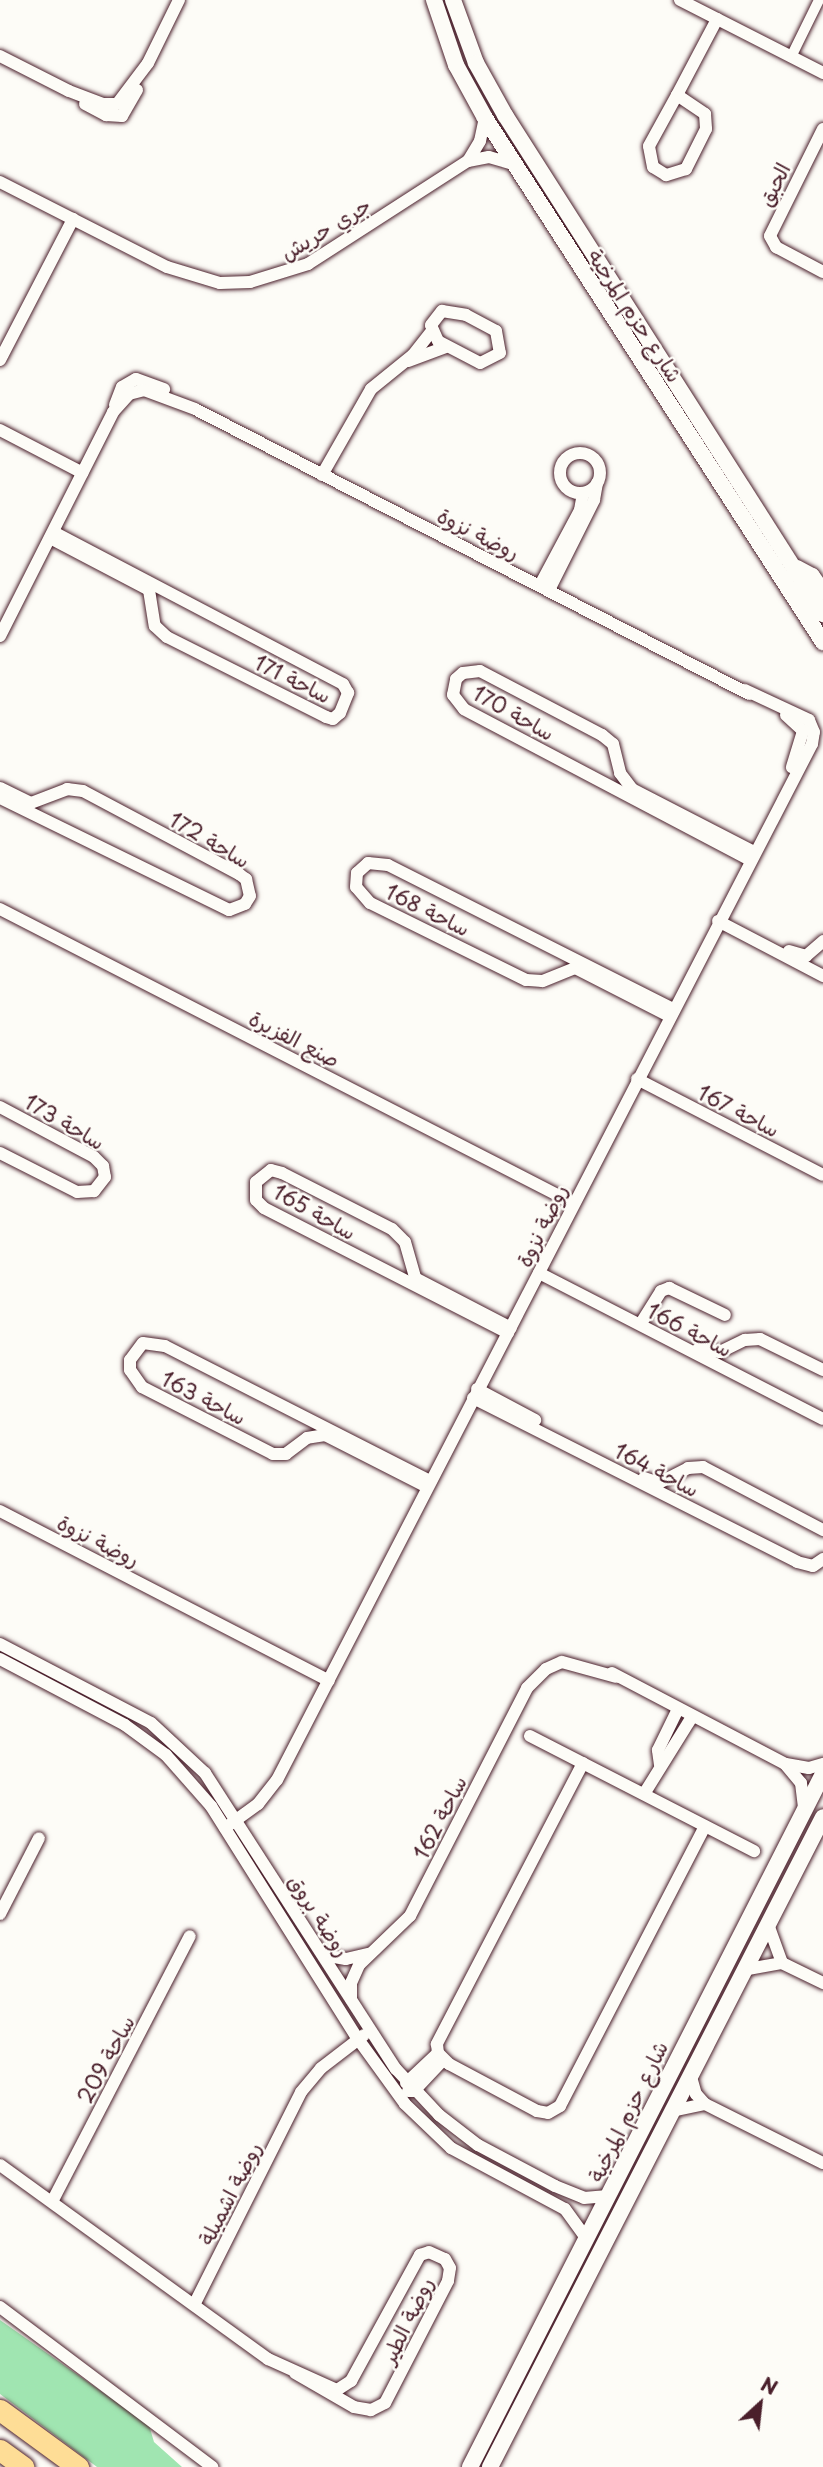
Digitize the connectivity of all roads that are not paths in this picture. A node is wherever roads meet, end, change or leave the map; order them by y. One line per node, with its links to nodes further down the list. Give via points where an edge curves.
1 (178, 0): 7 (street, via 148,63 117,104 69,92)
2 (434, 0): 11 (street, شارع حزم المرخية, via 456,65)
3 (453, 0): 28 (street, شارع حزم المرخية, via 476,62 505,115)
4 (680, 0): 6 (street)
5 (819, 0): 8 (street)
6 (717, 19): 8 (street); 10 (street)
7 (0, 56)
8 (791, 57): 9 (street)
9 (823, 73)
10 (677, 94): 10 (street, via 649,146 653,167 666,175 686,169 706,130 705,114)
11 (485, 118): 13 (street, via 480,141); 14 (street, شارع حزم المرخية)
12 (823, 129): 17 (street, الحبق, via 770,236 776,247)
13 (468, 161): 14 (street, via 489,157); 16 (street, جري حريش, via 308,264 250,282 193,277)
14 (513, 163): 35 (street, شارع حزم المرخية)
15 (0, 182): 16 (street, جري حريش)
16 (73, 219): 20 (street)
17 (823, 272)
18 (432, 331): 19 (street); 19 (street, via 437,314 454,311 496,331 502,345 495,359 480,363); 21 (street)
19 (446, 347): 21 (street)
20 (0, 360)
21 (405, 362): 24 (street, via 371,388)
22 (0, 430): 23 (street)
23 (83, 472): 24 (street, روضة نزوة, via 113,412 129,394 144,390 195,409); 27 (street, روضة نزوة)
24 (322, 475): 29 (street, روضة نزوة)
25 (597, 483): 26 (street); 26 (street, via 599,468 589,456 568,457 560,477 568,490); 29 (street, via 594,500)
26 (583, 493): 29 (street, via 580,510)
27 (52, 535): 31 (street, ساحة 171); 32 (street, ساحة 171, via 144,586); 34 (street, روضة نزوة)
28 (796, 567): 30 (street, via 812,576); 33 (street, شارع حزم المرخية)
29 (545, 588): 42 (street, روضة نزوة, via 794,711 812,725 812,744)
30 (823, 592)
31 (178, 597): 32 (street, via 160,603); 32 (street, ساحة 171, via 343,684 348,693 340,713 333,719 326,717 167,637 155,626)
32 (153, 613)
33 (823, 614)
34 (0, 636)
35 (823, 642)
36 (618, 758): 37 (street, via 604,772); 37 (street, ساحة 170, via 608,738 489,675 471,670 456,679 453,695 464,709); 42 (street, ساحة 170, via 623,779 632,789)
37 (591, 776): 42 (street, ساحة 170)
38 (0, 788): 39 (street, ساحة 172, via 31,803)
39 (51, 797): 41 (street, via 51,815); 41 (street, ساحة 172, via 71,788 83,791 239,874 246,879 250,897 229,910)
40 (0, 798): 41 (street, ساحة 172)
41 (57, 826)
42 (752, 856): 44 (street, روضة نزوة)
43 (0, 909): 55 (street, صنع الفزيرة)
44 (719, 918): 45 (street, via 794,954 806,956); 48 (street); 49 (street, روضة نزوة)
45 (822, 943): 48 (street)
46 (548, 946): 47 (street); 47 (street, ساحة 168, via 388,865 369,863 357,873 356,887 370,902 526,980 536,982); 49 (street, ساحة 168)
47 (553, 975): 49 (street, ساحة 168, via 575,968)
48 (821, 975)
49 (671, 1012): 50 (street, روضة نزوة)
50 (639, 1076): 53 (street, ساحة 167); 54 (street, ساحة 167); 55 (street, روضة نزوة)
51 (0, 1107): 52 (street, ساحة 173, via 94,1157 103,1166 105,1177 94,1191 77,1192)
52 (0, 1153)
53 (823, 1167)
54 (823, 1175)
55 (573, 1203): 57 (street, روضة نزوة)
56 (408, 1251): 58 (street); 58 (street, ساحة 165, via 392,1229 282,1173 271,1170 256,1182 256,1200 264,1208); 61 (street, ساحة 165, via 415,1278)
57 (541, 1269): 60 (street, ساحة 166); 61 (street, روضة نزوة); 64 (street, ساحة 166)
58 (385, 1270): 61 (street, ساحة 165)
59 (725, 1315): 60 (street, via 669,1288 661,1291)
60 (643, 1320): 62 (street, ساحة 166, via 708,1353)
61 (509, 1331): 65 (street, روضة نزوة)
62 (730, 1347): 63 (street, ساحة 166, via 760,1339); 64 (street)
63 (823, 1370)
64 (732, 1372): 67 (street, ساحة 166)
65 (475, 1394): 69 (street, ساحة 164, via 650,1481 659,1483); 70 (street, روضة نزوة); 71 (street, ساحة 164)
66 (298, 1415): 68 (street, via 304,1429); 68 (street, ساحة 163, via 154,1342 143,1343 130,1360 134,1380 142,1387 265,1450 286,1454); 70 (street, ساحة 163)
67 (823, 1419)
68 (300, 1443): 70 (street, ساحة 163, via 316,1435 337,1439)
69 (677, 1474): 71 (street); 73 (street, ساحة 164, via 703,1467)
70 (429, 1484): 77 (street, روضة نزوة)
71 (675, 1500): 74 (street, ساحة 164, via 806,1566)
72 (0, 1511): 77 (street, روضة نزوة)
73 (823, 1530)
74 (823, 1559)
75 (6, 1646): 76 (street); 89 (street, روضة بروق, via 151,1723 205,1773)
76 (2, 1665): 91 (street, روضة بروق, via 143,1736 191,1782)
77 (329, 1681): 89 (street, روضة نزوة, via 271,1790)
78 (678, 1709): 79 (street, ساحة 162); 84 (street, via 658,1750); 97 (street, ساحة 162, via 585,1659 561,1655 536,1668 410,1916)
79 (692, 1717): 82 (street, ساحة 162); 84 (street, via 669,1758)
80 (530, 1736): 81 (street)
81 (583, 1763): 86 (street); 105 (street, via 437,2044)
82 (785, 1764): 83 (street, ساحة 162, via 809,1768); 87 (street, via 801,1783)
83 (823, 1764)
84 (660, 1765): 86 (street)
85 (823, 1774): 87 (street, شارع حزم المرخية)
86 (644, 1794): 90 (street)
87 (804, 1810): 112 (street, شارع حزم المرخية)
88 (823, 1817): 95 (street, شارع حزم المرخية)
89 (237, 1821): 91 (street, روضة نزوة); 98 (street, روضة بروق)
90 (705, 1826): 93 (street); 105 (street, via 557,2109 537,2111)
91 (225, 1828): 104 (street, روضة بروق)
92 (39, 1838): 94 (street)
93 (754, 1851)
94 (0, 1914)
95 (768, 1927): 99 (street); 100 (street, شارع حزم المرخية)
96 (190, 1937): 113 (street, ساحة 209)
97 (371, 1953): 98 (street, via 346,1959); 102 (street, ساحة 162, via 354,1973)
98 (323, 1955): 102 (street, روضة بروق)
99 (782, 1963): 100 (street); 101 (street)
100 (748, 1969): 106 (street, شارع حزم المرخية)
101 (823, 1983)
102 (351, 1999): 103 (street, روضة بروق)
103 (373, 2035): 104 (street, روضة اشميلة); 107 (street, روضة بروق)
104 (361, 2043): 107 (street, via 395,2082); 114 (street, روضة بروق, via 427,2128 488,2171 565,2209); 115 (street, روضة اشميلة, via 321,2068 297,2101)
105 (440, 2057): 107 (street)
106 (691, 2077): 108 (street); 109 (street, شارع حزم المرخية)
107 (410, 2087): 112 (street, روضة بروق, via 459,2132 500,2158 571,2194)
108 (705, 2104): 109 (street); 110 (street)
109 (672, 2111): 126 (street, شارع حزم المرخية)
110 (823, 2163)
111 (0, 2165): 113 (street)
112 (608, 2196): 114 (street, شارع حزم المرخية)
113 (53, 2200): 115 (street)
114 (587, 2239): 125 (street, شارع حزم المرخية)
115 (195, 2303): 117 (street, via 268,2359)
116 (0, 2307): 124 (street)
117 (295, 2373): 118 (street, via 337,2390); 119 (street)
118 (349, 2385): 119 (street); 119 (street, روضة الطير, via 412,2265 419,2255 438,2254 450,2268 448,2281 385,2403)
119 (363, 2409)
120 (0, 2410): 123 (highway)
121 (0, 2450): 122 (highway)
122 (23, 2467)
123 (78, 2467)
124 (212, 2467)
125 (470, 2467)
126 (490, 2467)

